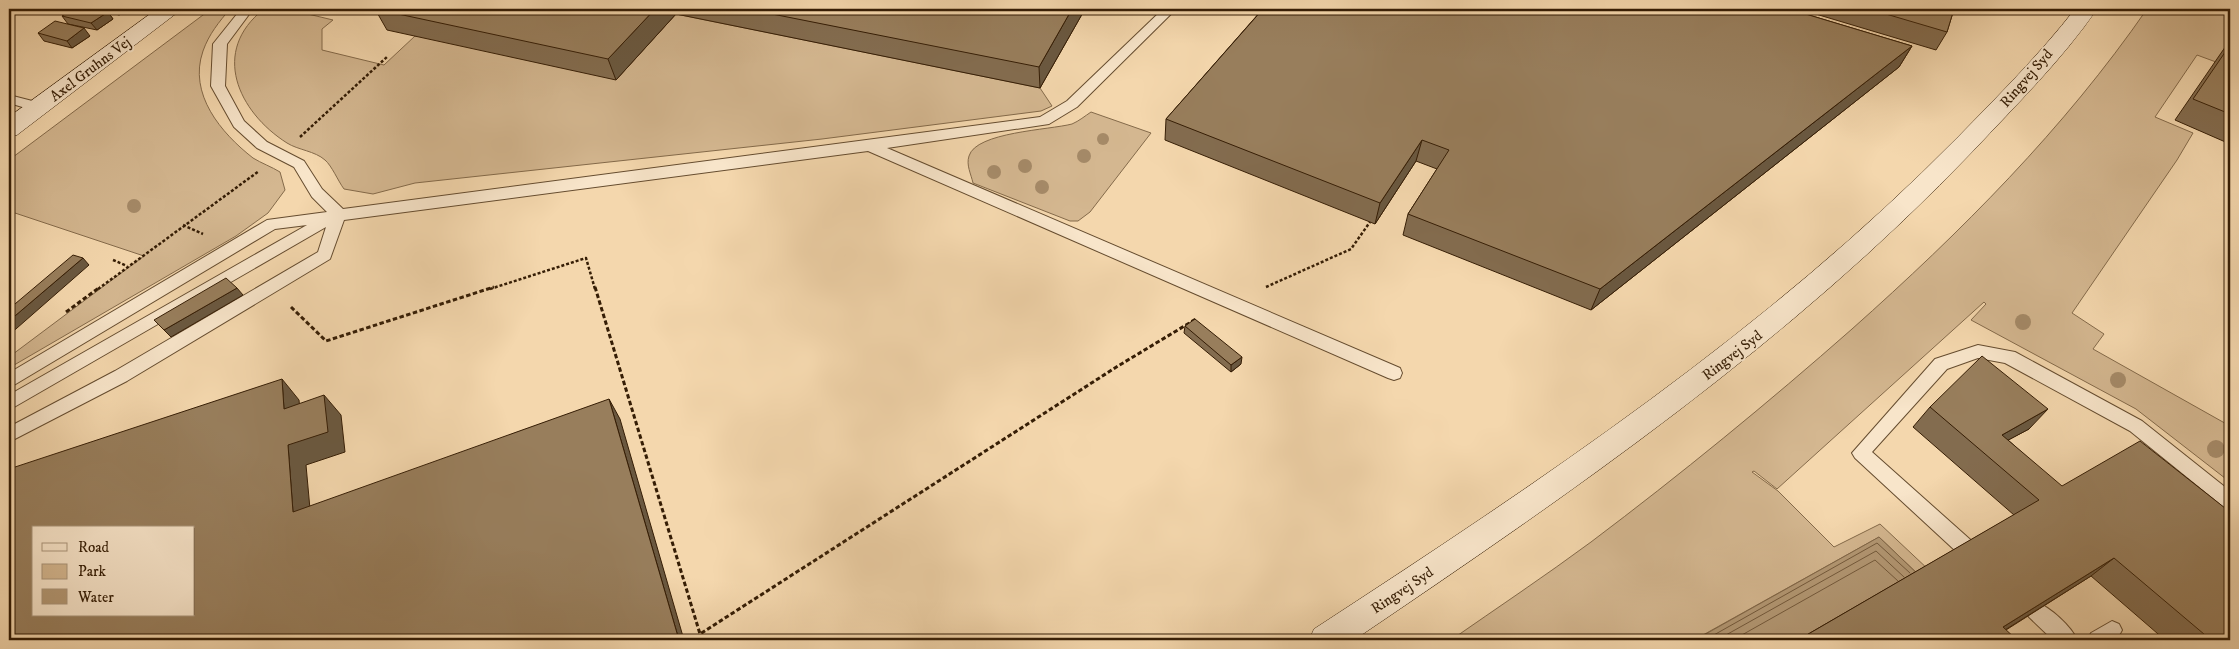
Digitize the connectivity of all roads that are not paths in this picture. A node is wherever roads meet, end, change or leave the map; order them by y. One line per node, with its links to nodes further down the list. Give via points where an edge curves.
1 (171, 9): 6 (main road, Axel Gruhns Vej)
2 (247, 9): 9 (lane, via 220,44 218,86 239,124 262,146 300,164 317,193)
3 (1170, 9): 8 (lane, via 1072,104 1044,120)
4 (2086, 9): 17 (main road, Ringvej Syd, via 1953,159 1845,262 1733,355 1544,496)
5 (9, 99): 6 (lane)
6 (39, 107): 7 (main road, Axel Gruhns Vej)
7 (9, 129)
8 (869, 146): 9 (lane); 10 (lane)
9 (338, 214): 11 (lane, via 272,224); 12 (lane); 13 (lane, via 325,255 120,376)
10 (1394, 374)
11 (9, 382)
12 (9, 403)
13 (9, 435)
14 (2230, 501): 15 (lane, via 2136,426 2010,357 1978,351 1941,364 1861,453)
15 (1967, 549)
16 (2036, 611): 18 (lane)
17 (1326, 640)
18 (2068, 640)

